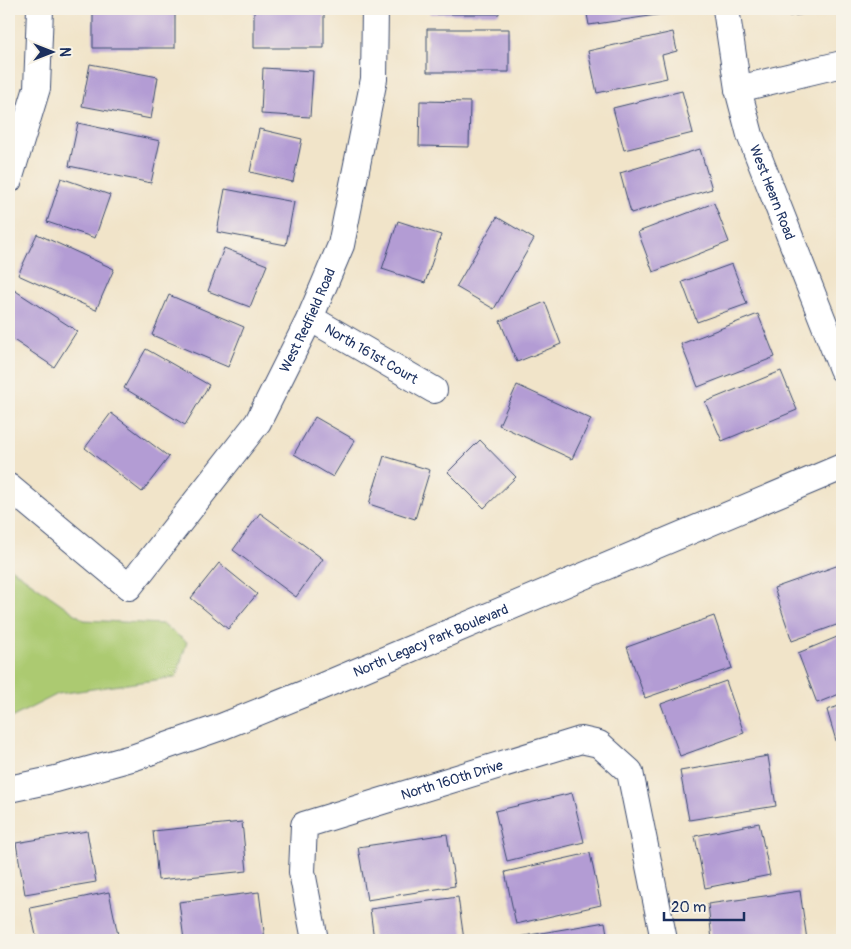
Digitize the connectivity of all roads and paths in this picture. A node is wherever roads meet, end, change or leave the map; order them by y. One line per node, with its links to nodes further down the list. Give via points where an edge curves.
1 (40, 9): 6 (street, via 38,88)
2 (375, 9): 7 (street, West Redfield Road, via 374,79 341,245)
3 (726, 9): 5 (street, West Hearn Road)
4 (842, 64): 5 (street)
5 (738, 89): 8 (street, West Hearn Road, via 750,135)
6 (9, 180)
7 (310, 318): 9 (street, North 161st Court); 11 (street, West Redfield Road, via 258,422 129,587)
8 (842, 369)
9 (434, 390)
10 (842, 467): 12 (street, North Legacy Park Boulevard, via 221,727 135,757)
11 (9, 487)
12 (9, 789)
13 (315, 940): 14 (street, North 160th Drive, via 302,872 304,825 581,740 600,744 630,772)
14 (664, 940)

